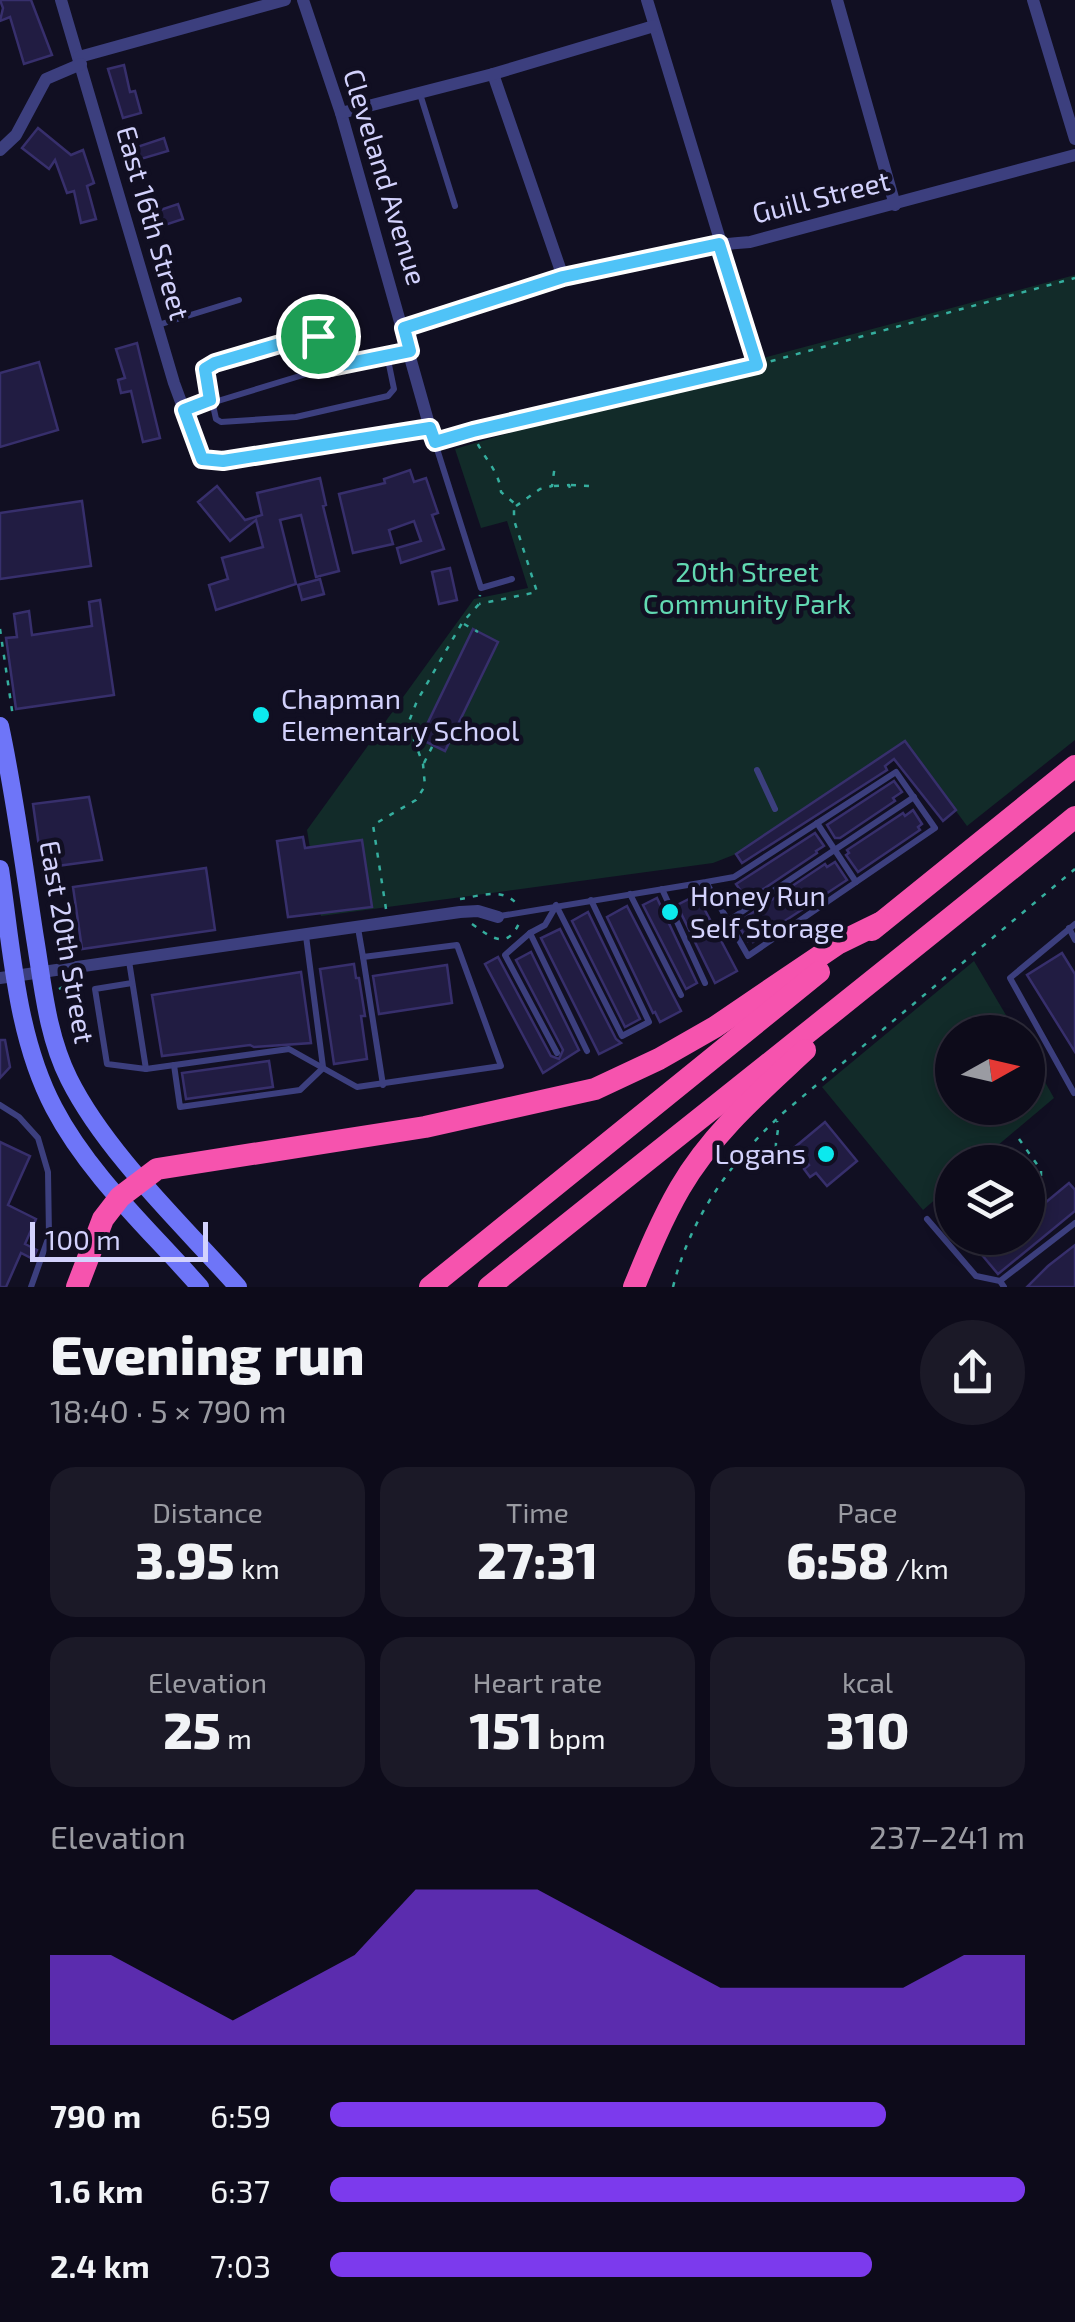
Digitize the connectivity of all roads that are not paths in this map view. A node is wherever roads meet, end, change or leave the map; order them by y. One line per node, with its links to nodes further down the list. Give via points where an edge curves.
1 (61, 0): 8 (street, East 16th Street)
2 (285, 0): 8 (street)
3 (304, 0): 11 (street, Cleveland Avenue)
4 (647, 0): 7 (street)
5 (837, 0): 15 (street)
6 (1032, 0): 12 (street)
7 (654, 26): 9 (street); 17 (street)
8 (80, 60): 13 (street, via 46,80 16,135); 20 (street, East 16th Street)
9 (492, 74): 10 (street); 18 (street)
10 (420, 92): 11 (street); 16 (lane)
11 (341, 113): 21 (street, Cleveland Avenue)
12 (1075, 139)
13 (0, 150)
14 (1075, 154): 15 (street, Guill Street)
15 (895, 204): 17 (street, Guill Street)
16 (455, 206)
17 (719, 244): 18 (street, Guill Street); 22 (street)
18 (563, 277): 21 (street, Guill Street)
19 (239, 300): 20 (lane)
20 (157, 326): 27 (street, East 16th Street)
21 (404, 328): 23 (street, Cleveland Avenue)
22 (749, 335)
23 (410, 351): 24 (lane); 28 (street, Cleveland Avenue)
24 (387, 355): 25 (lane); 26 (lane, via 394,388 388,396 296,416 220,422)
25 (326, 368): 26 (lane); 26 (lane, via 314,334 205,369)
26 (210, 400): 27 (lane)
27 (184, 410): 28 (street, East 16th Street, via 202,459)
28 (432, 436): 29 (lane, via 481,588)
29 (512, 578)
30 (7, 722): 55 (street, East 20th Street)
31 (1075, 766): 47 (highway)
32 (757, 770): 34 (lane)
33 (914, 798): 36 (lane, via 896,772); 37 (lane); 40 (lane, via 935,828)
34 (776, 809)
35 (1075, 817): 59 (highway)
36 (817, 823): 37 (lane); 39 (lane, via 734,877)
37 (835, 850): 40 (lane); 46 (lane)
38 (0, 869): 56 (street, East 20th Street)
39 (706, 882): 41 (lane); 46 (lane)
40 (856, 882): 46 (lane, via 748,956)
41 (662, 889): 42 (lane); 58 (lane)
42 (630, 894): 43 (lane); 60 (lane)
43 (591, 900): 44 (lane); 44 (lane, via 649,1022 622,1036)
44 (556, 905): 45 (lane); 50 (lane, via 545,925)
45 (498, 917): 48 (street, via 468,911)
46 (728, 922)
47 (880, 923): 69 (highway, via 715,1027 595,1090 425,1127 185,1163); 78 (highway)
48 (358, 926): 51 (street); 53 (lane)
49 (1072, 926): 52 (lane); 67 (lane, via 1010,978)
50 (530, 933): 61 (lane); 62 (lane, via 505,955)
51 (306, 934): 54 (street); 64 (lane)
52 (1075, 940)
53 (362, 957): 66 (lane); 66 (lane, via 458,946 500,1066)
54 (128, 960): 55 (street); 57 (lane)
55 (40, 972): 56 (street); 69 (street, East 20th Street, via 68,1077)
56 (8, 977): 70 (street, East 20th Street, via 49,1099)
57 (132, 983): 65 (lane); 65 (lane, via 95,989 107,1064)
58 (705, 983)
59 (867, 987): 79 (highway); 80 (highway, via 713,1141 681,1186)
60 (681, 995)
61 (587, 1052)
62 (557, 1053)
63 (174, 1066): 64 (lane, via 289,1049); 64 (lane, via 180,1107 300,1090); 65 (lane)
64 (324, 1068): 66 (lane, via 357,1087)
65 (146, 1069)
66 (383, 1085)
67 (1074, 1092)
68 (0, 1105): 74 (lane, via 38,1138 48,1172 49,1236)
69 (143, 1180): 70 (highway); 77 (street, East 20th Street)
70 (120, 1197): 75 (highway); 76 (street, East 20th Street)
71 (927, 1219): 73 (lane, via 976,1276)
72 (1075, 1223): 73 (lane)
73 (1002, 1284)
74 (32, 1287)
75 (76, 1287)
76 (200, 1287)
77 (238, 1287)
78 (430, 1287)
79 (488, 1287)
80 (634, 1287)

